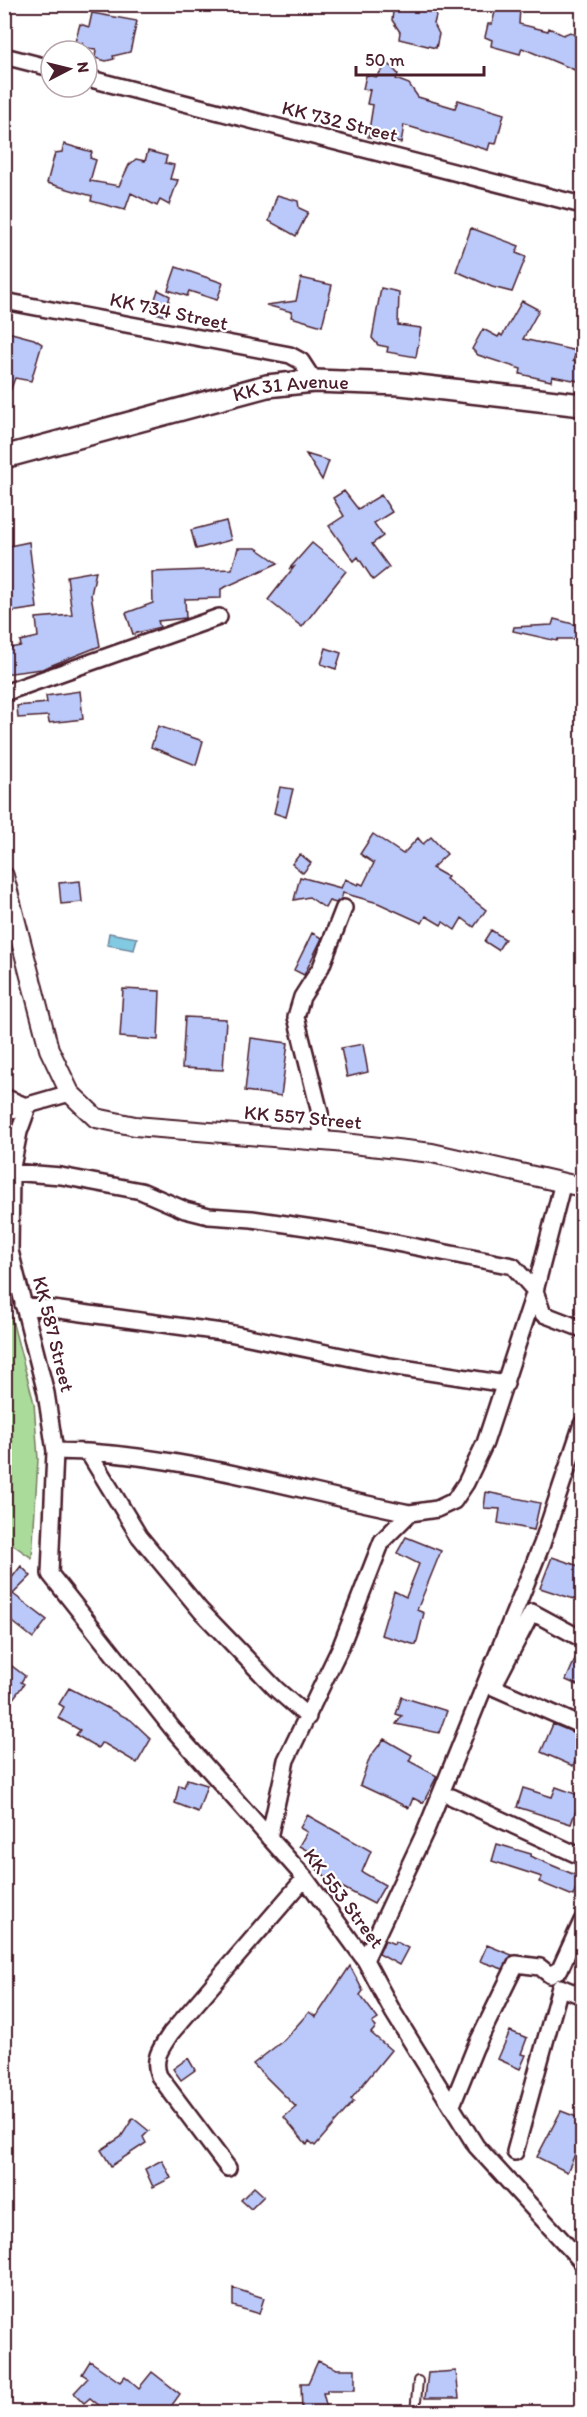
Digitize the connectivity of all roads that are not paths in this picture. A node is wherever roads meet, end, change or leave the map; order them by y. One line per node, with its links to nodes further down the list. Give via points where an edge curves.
1 (4, 56): 2 (street)
2 (39, 65)
3 (99, 81): 4 (street, KK 732 Street)
4 (582, 205)
5 (4, 301): 6 (street, KK 734 Street, via 290,356 302,361)
6 (314, 381): 7 (main road, KK 31 Avenue, via 401,384); 8 (main road, KK 31 Avenue, via 267,386)
7 (582, 405)
8 (4, 457)
9 (219, 617): 10 (street)
10 (4, 693)
11 (4, 876): 13 (street, via 49,1049)
12 (344, 908): 17 (street, via 296,1017 320,1113)
13 (70, 1093): 15 (street); 17 (street, KK 557 Street, via 96,1118 135,1126)
14 (4, 1097): 15 (street)
15 (28, 1107): 16 (street); 18 (street, KK 587 Street)
16 (4, 1112)
17 (322, 1141): 19 (street, KK 557 Street, via 432,1153)
18 (12, 1172): 21 (street, via 61,1176 141,1191 209,1216 340,1232 513,1266); 22 (street, KK 587 Street, via 9,1251)
19 (563, 1182): 20 (street, KK 557 Street); 21 (street)
20 (582, 1187)
21 (535, 1291): 23 (street, via 543,1314); 24 (street)
22 (24, 1305): 24 (street, via 230,1333 390,1366); 26 (street, KK 587 Street, via 46,1393)
23 (582, 1329)
24 (506, 1384): 28 (street, via 485,1443 454,1501 437,1509)
25 (582, 1424): 38 (street, via 542,1544 426,1830)
26 (55, 1451): 27 (street); 29 (street, KK 587 Street)
27 (88, 1452): 28 (street, via 216,1468); 31 (street, via 139,1536 194,1603)
28 (410, 1513): 31 (street, via 382,1541)
29 (50, 1574): 34 (street, KK 553 Street, via 172,1728)
30 (582, 1638): 32 (street, via 532,1612 493,1687)
31 (308, 1717): 34 (street, via 286,1760)
32 (582, 1726)
33 (452, 1797): 35 (street)
34 (269, 1838): 36 (street, KK 553 Street)
35 (581, 1853)
36 (305, 1878): 38 (street, KK 553 Street); 42 (street, via 158,2051 155,2066 159,2076)
37 (582, 1921): 40 (street, via 560,1970 550,1975 540,1967 516,1964)
38 (365, 1960): 40 (street, KK 553 Street)
39 (582, 1996): 41 (street, via 560,1987)
40 (452, 2105): 43 (street, KK 553 Street, via 476,2146)
41 (515, 2152)
42 (228, 2168)
43 (575, 2245): 44 (street, KK 553 Street)
44 (582, 2262)
45 (418, 2381): 46 (lane)
46 (415, 2412)

